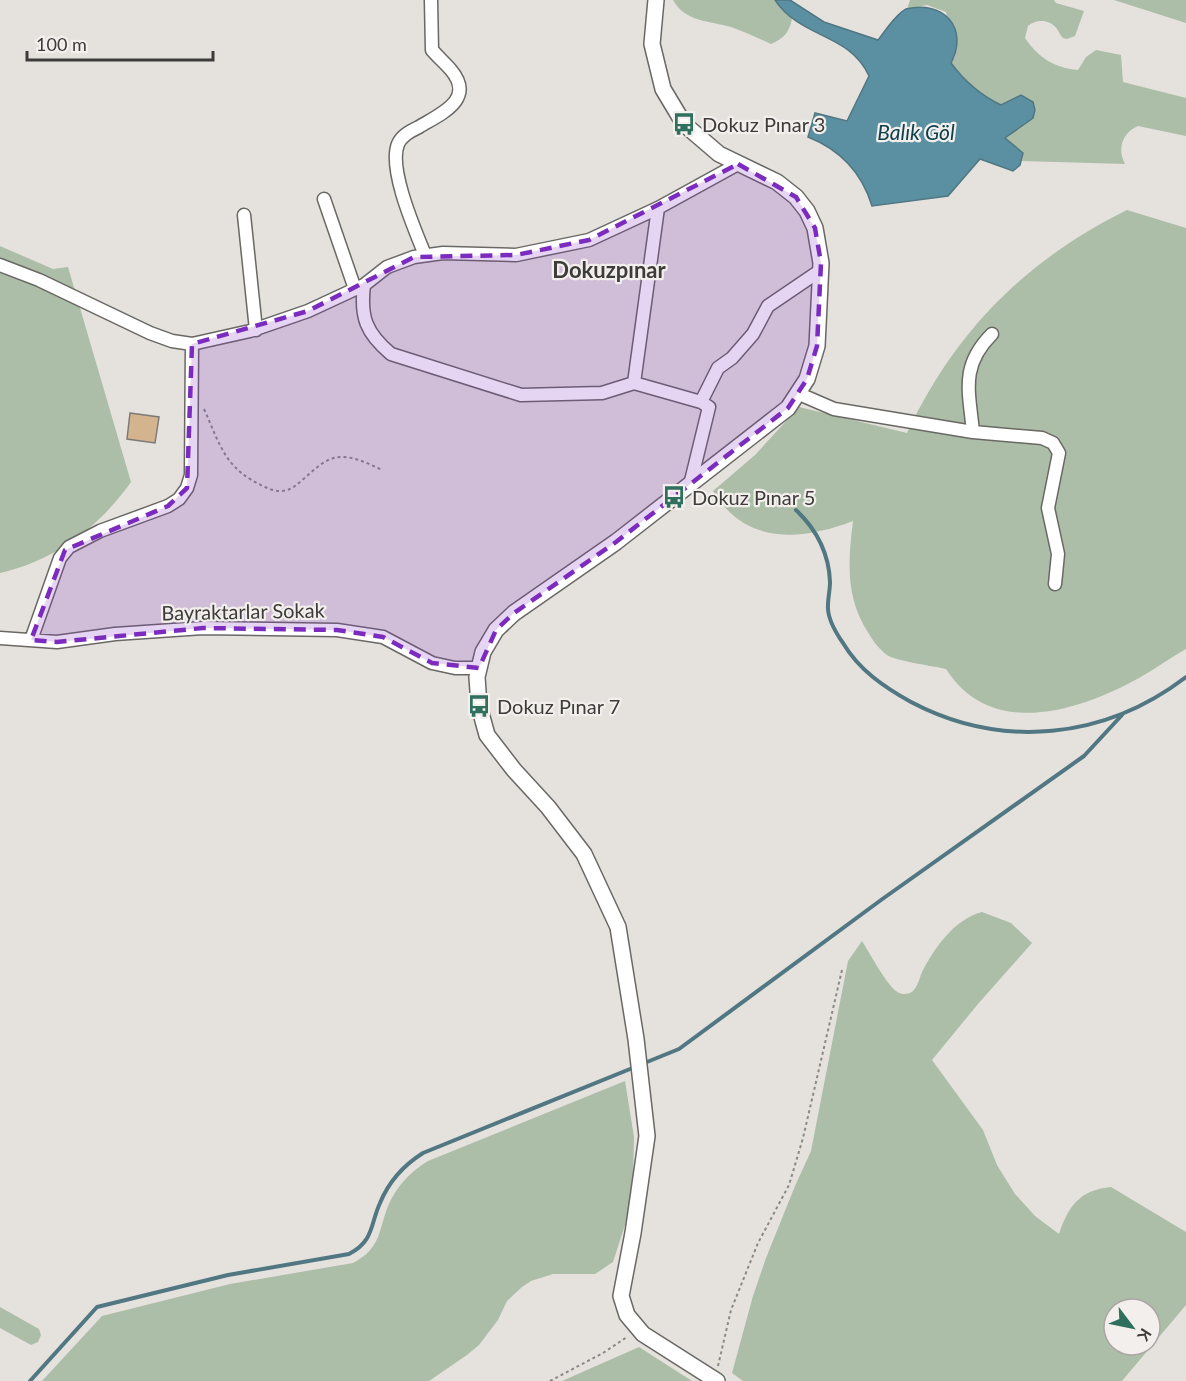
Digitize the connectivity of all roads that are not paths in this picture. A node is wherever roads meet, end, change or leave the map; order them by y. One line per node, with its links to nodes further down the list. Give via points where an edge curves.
1 (431, 0): 7 (street, via 432,50 457,81 458,97 453,106 403,136 396,164 401,191)
2 (656, 0): 3 (street, via 652,44 663,89 684,124 719,154)
3 (738, 164): 5 (street); 9 (street, via 777,182 807,211 815,228)
4 (324, 199): 10 (street)
5 (658, 208): 7 (street, via 589,240 526,253); 14 (street)
6 (244, 215): 11 (street)
7 (424, 255): 10 (street, via 387,267)
8 (0, 265): 13 (street, via 150,333)
9 (821, 270): 15 (street, via 818,346 807,379); 16 (street, via 768,306 753,334 718,368)
10 (359, 287): 11 (street); 14 (street, via 365,324 391,354 521,395 602,393)
11 (256, 330): 13 (street)
12 (992, 334): 17 (street, via 980,346 968,378)
13 (192, 344): 21 (street, via 191,475 187,488 168,506 100,531 65,550)
14 (634, 383): 16 (street)
15 (797, 393): 17 (street, via 834,409); 18 (street, via 788,408)
16 (701, 402): 18 (street, via 709,407)
17 (974, 432): 19 (street, via 1042,438 1057,447 1048,508 1058,554)
18 (690, 485): 22 (street, via 514,613 496,630)
19 (1055, 584)
20 (0, 638): 21 (street, Bayraktarlar Sokak)
21 (31, 640): 22 (street, Bayraktarlar Sokak, via 57,642 202,628 337,630 383,638 432,663 455,669)
22 (479, 668): 23 (street, via 479,706 487,735 584,854 618,927 647,1136 621,1296 627,1315 643,1334)
23 (716, 1380)

